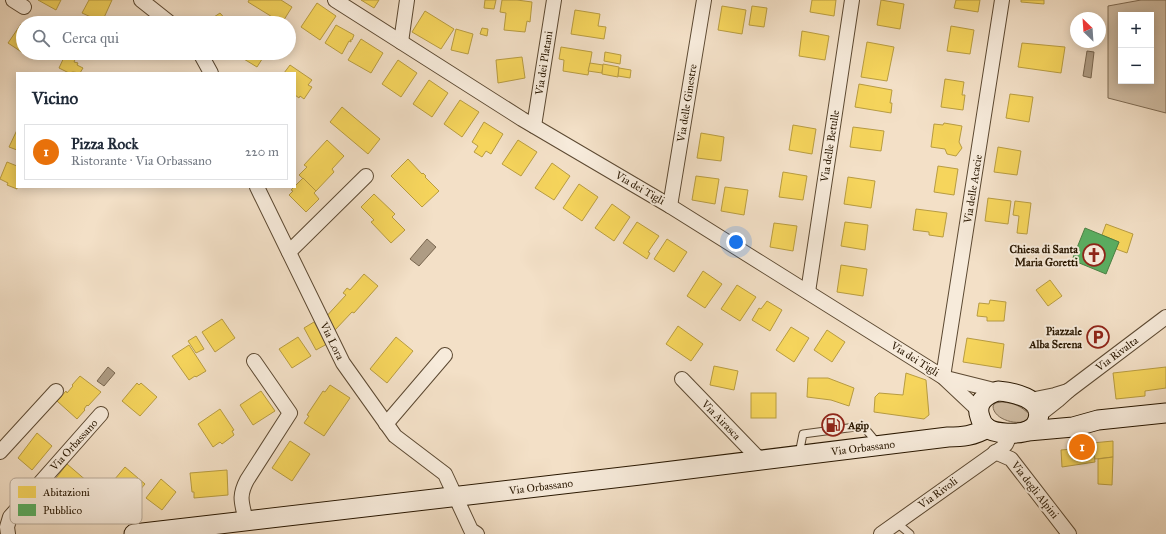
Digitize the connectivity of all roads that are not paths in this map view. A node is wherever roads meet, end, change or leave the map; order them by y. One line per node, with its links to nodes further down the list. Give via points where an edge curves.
1 (141, 0): 8 (street)
2 (335, 0): 9 (street, Via dei Tigli)
3 (407, 0): 9 (street)
4 (554, 0): 12 (street, Via dei Platani)
5 (704, 0): 15 (street, Via delle Ginestre)
6 (852, 0): 17 (street, Via delle Betulle)
7 (1002, 0): 21 (street, Via delle Acacie)
8 (161, 16)
9 (401, 42): 12 (street, Via dei Tigli)
10 (204, 60): 11 (street)
11 (210, 72)
12 (534, 126): 15 (street, Via dei Tigli)
13 (366, 176): 16 (street)
14 (257, 188): 16 (street, Via Lora)
15 (670, 206): 17 (street, Via dei Tigli)
16 (289, 252): 30 (street, Via Lora, via 343,363)
17 (808, 292): 21 (street, Via dei Tigli)
18 (1166, 317): 25 (street, Via Rivalta, via 1058,400)
19 (445, 355): 30 (street)
20 (254, 361): 38 (street, via 290,413 241,491)
21 (944, 377): 24 (street, Via dei Tigli); 28 (street, Via dei Tigli)
22 (682, 379): 34 (street, Via Airasca)
23 (56, 391): 32 (street)
24 (998, 391): 25 (main road, via 1017,393); 28 (main road, Via Orbassano, via 989,394 980,403)
25 (1034, 408): 29 (main road, via 1052,419); 31 (main road, via 1038,420 1034,426)
26 (1166, 413): 29 (main road)
27 (101, 414): 35 (street, Via Orbassano)
28 (982, 418): 31 (main road, via 996,431); 33 (street); 34 (main road, Via Orbassano, via 948,437)
29 (1098, 420): 31 (main road, via 1073,426)
30 (386, 424): 36 (street, Via Lora, via 395,436 445,474)
31 (1019, 432): 33 (street, Via Rivoli)
32 (0, 452)
33 (995, 452): 39 (street, Via Rivoli); 45 (street, Via degli Alpini, via 1011,459)
34 (760, 460): 36 (main road, Via Orbassano)
35 (44, 478)
36 (454, 497): 38 (main road, Via Orbassano); 42 (street, Via Lora, via 471,530)
37 (10, 517): 40 (street, Via Orbassano)
38 (246, 521): 41 (main road, Via Orbassano)
39 (897, 523): 43 (street, Via Rivoli); 44 (lane)
40 (8, 534)
41 (134, 534)
42 (477, 534)
43 (881, 534)
44 (910, 534)
45 (1069, 534)

